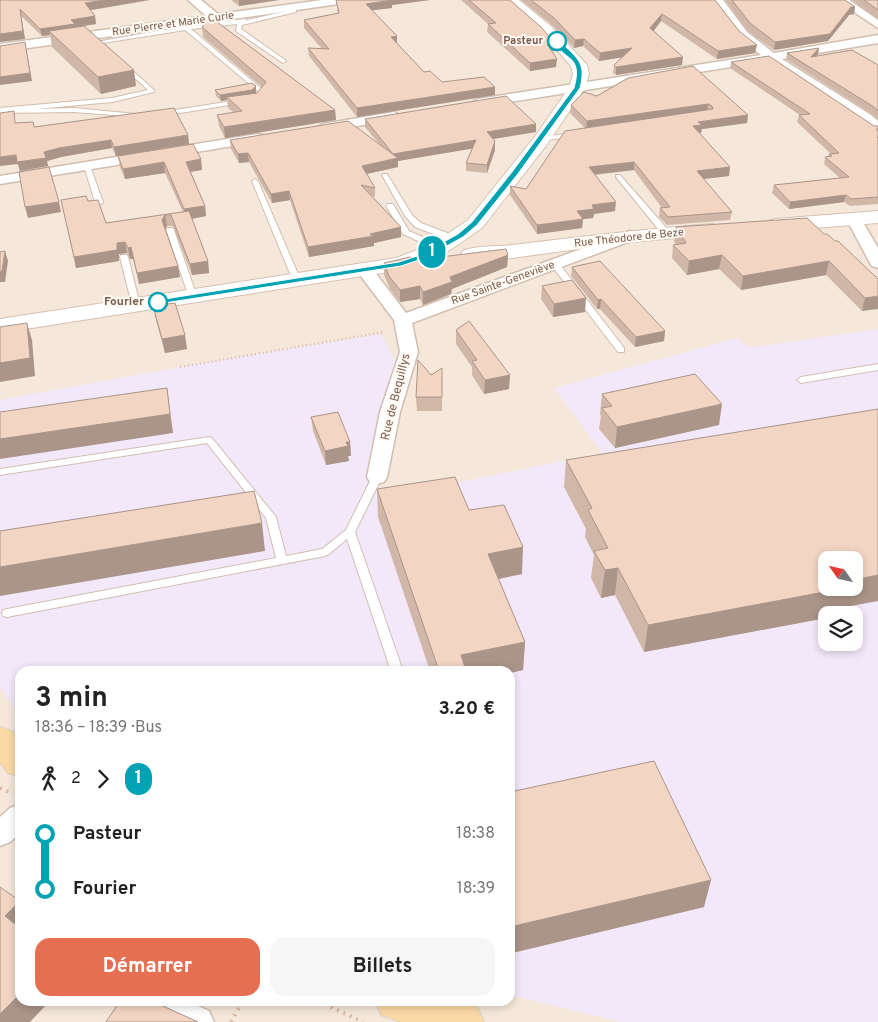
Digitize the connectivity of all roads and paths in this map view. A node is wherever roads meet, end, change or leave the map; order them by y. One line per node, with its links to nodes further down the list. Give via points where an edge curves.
1 (194, 0): 7 (street)
2 (346, 0): 6 (street, Rue Pierre et Marie Curie)
3 (510, 0): 17 (main road, via 547,30 580,65)
4 (717, 0): 14 (street, via 743,35)
5 (842, 0): 9 (street)
6 (293, 7): 7 (street, Rue Pierre et Marie Curie); 8 (lane, via 294,11)
7 (215, 18): 12 (street, Rue Pierre et Marie Curie)
8 (246, 21): 10 (lane); 16 (lane, via 239,24 238,30)
9 (878, 25)
10 (186, 28): 13 (lane, via 99,42); 21 (lane, via 262,92 256,100)
11 (878, 39): 14 (street)
12 (0, 48)
13 (112, 54)
14 (773, 56): 17 (street); 23 (street)
15 (119, 60): 19 (lane, via 152,91 112,100)
16 (283, 61)
17 (577, 88): 18 (street); 27 (main road)
18 (460, 106)
19 (0, 110): 22 (lane, via 74,110)
20 (411, 114): 24 (street)
21 (154, 115)
22 (144, 116)
23 (878, 128)
24 (313, 129)
25 (581, 134): 27 (lane)
26 (274, 136): 28 (street)
27 (542, 139): 40 (main road, via 475,224)
28 (87, 166): 31 (street); 33 (lane)
29 (385, 175): 40 (lane, via 409,216)
30 (618, 176): 38 (lane)
31 (0, 180)
32 (255, 181): 45 (lane)
33 (99, 202)
34 (390, 206): 40 (lane, via 406,232)
35 (878, 217): 36 (main road, Rue Théodore de Beze)
36 (855, 220): 38 (main road, Rue Théodore de Beze); 42 (street)
37 (170, 230): 46 (lane)
38 (666, 233): 39 (main road, Rue Théodore de Beze)
39 (631, 236): 40 (main road, Rue Théodore de Beze, via 479,255); 43 (street, Rue Sainte-Geneviève)
40 (448, 243): 44 (main road, via 401,264)
41 (124, 256): 47 (lane)
42 (878, 263)
43 (556, 264): 48 (street, Rue Sainte-Geneviève); 50 (lane)
44 (364, 271): 45 (main road); 48 (street)
45 (297, 281): 46 (main road)
46 (193, 297): 47 (main road)
47 (136, 305): 49 (main road)
48 (404, 325): 51 (path); 55 (street, Rue de Bequillys, via 409,352 390,412)
49 (0, 326)
50 (622, 350)
51 (180, 367)
52 (878, 367): 53 (lane)
53 (801, 380)
54 (0, 472): 57 (lane, via 209,440 272,517)
55 (377, 477): 56 (lane)
56 (350, 532): 57 (lane, via 325,552); 59 (lane)
57 (282, 561): 58 (lane)
58 (7, 613)
59 (395, 666)
60 (0, 740): 61 (main road)
61 (15, 757)
62 (15, 820): 63 (street)
63 (0, 834)
64 (164, 1006): 68 (street)
65 (240, 1006): 69 (path)
66 (329, 1006): 70 (path)
67 (411, 1006): 71 (main road)
68 (198, 1022)
69 (231, 1022)
70 (363, 1022)
71 (464, 1022)

